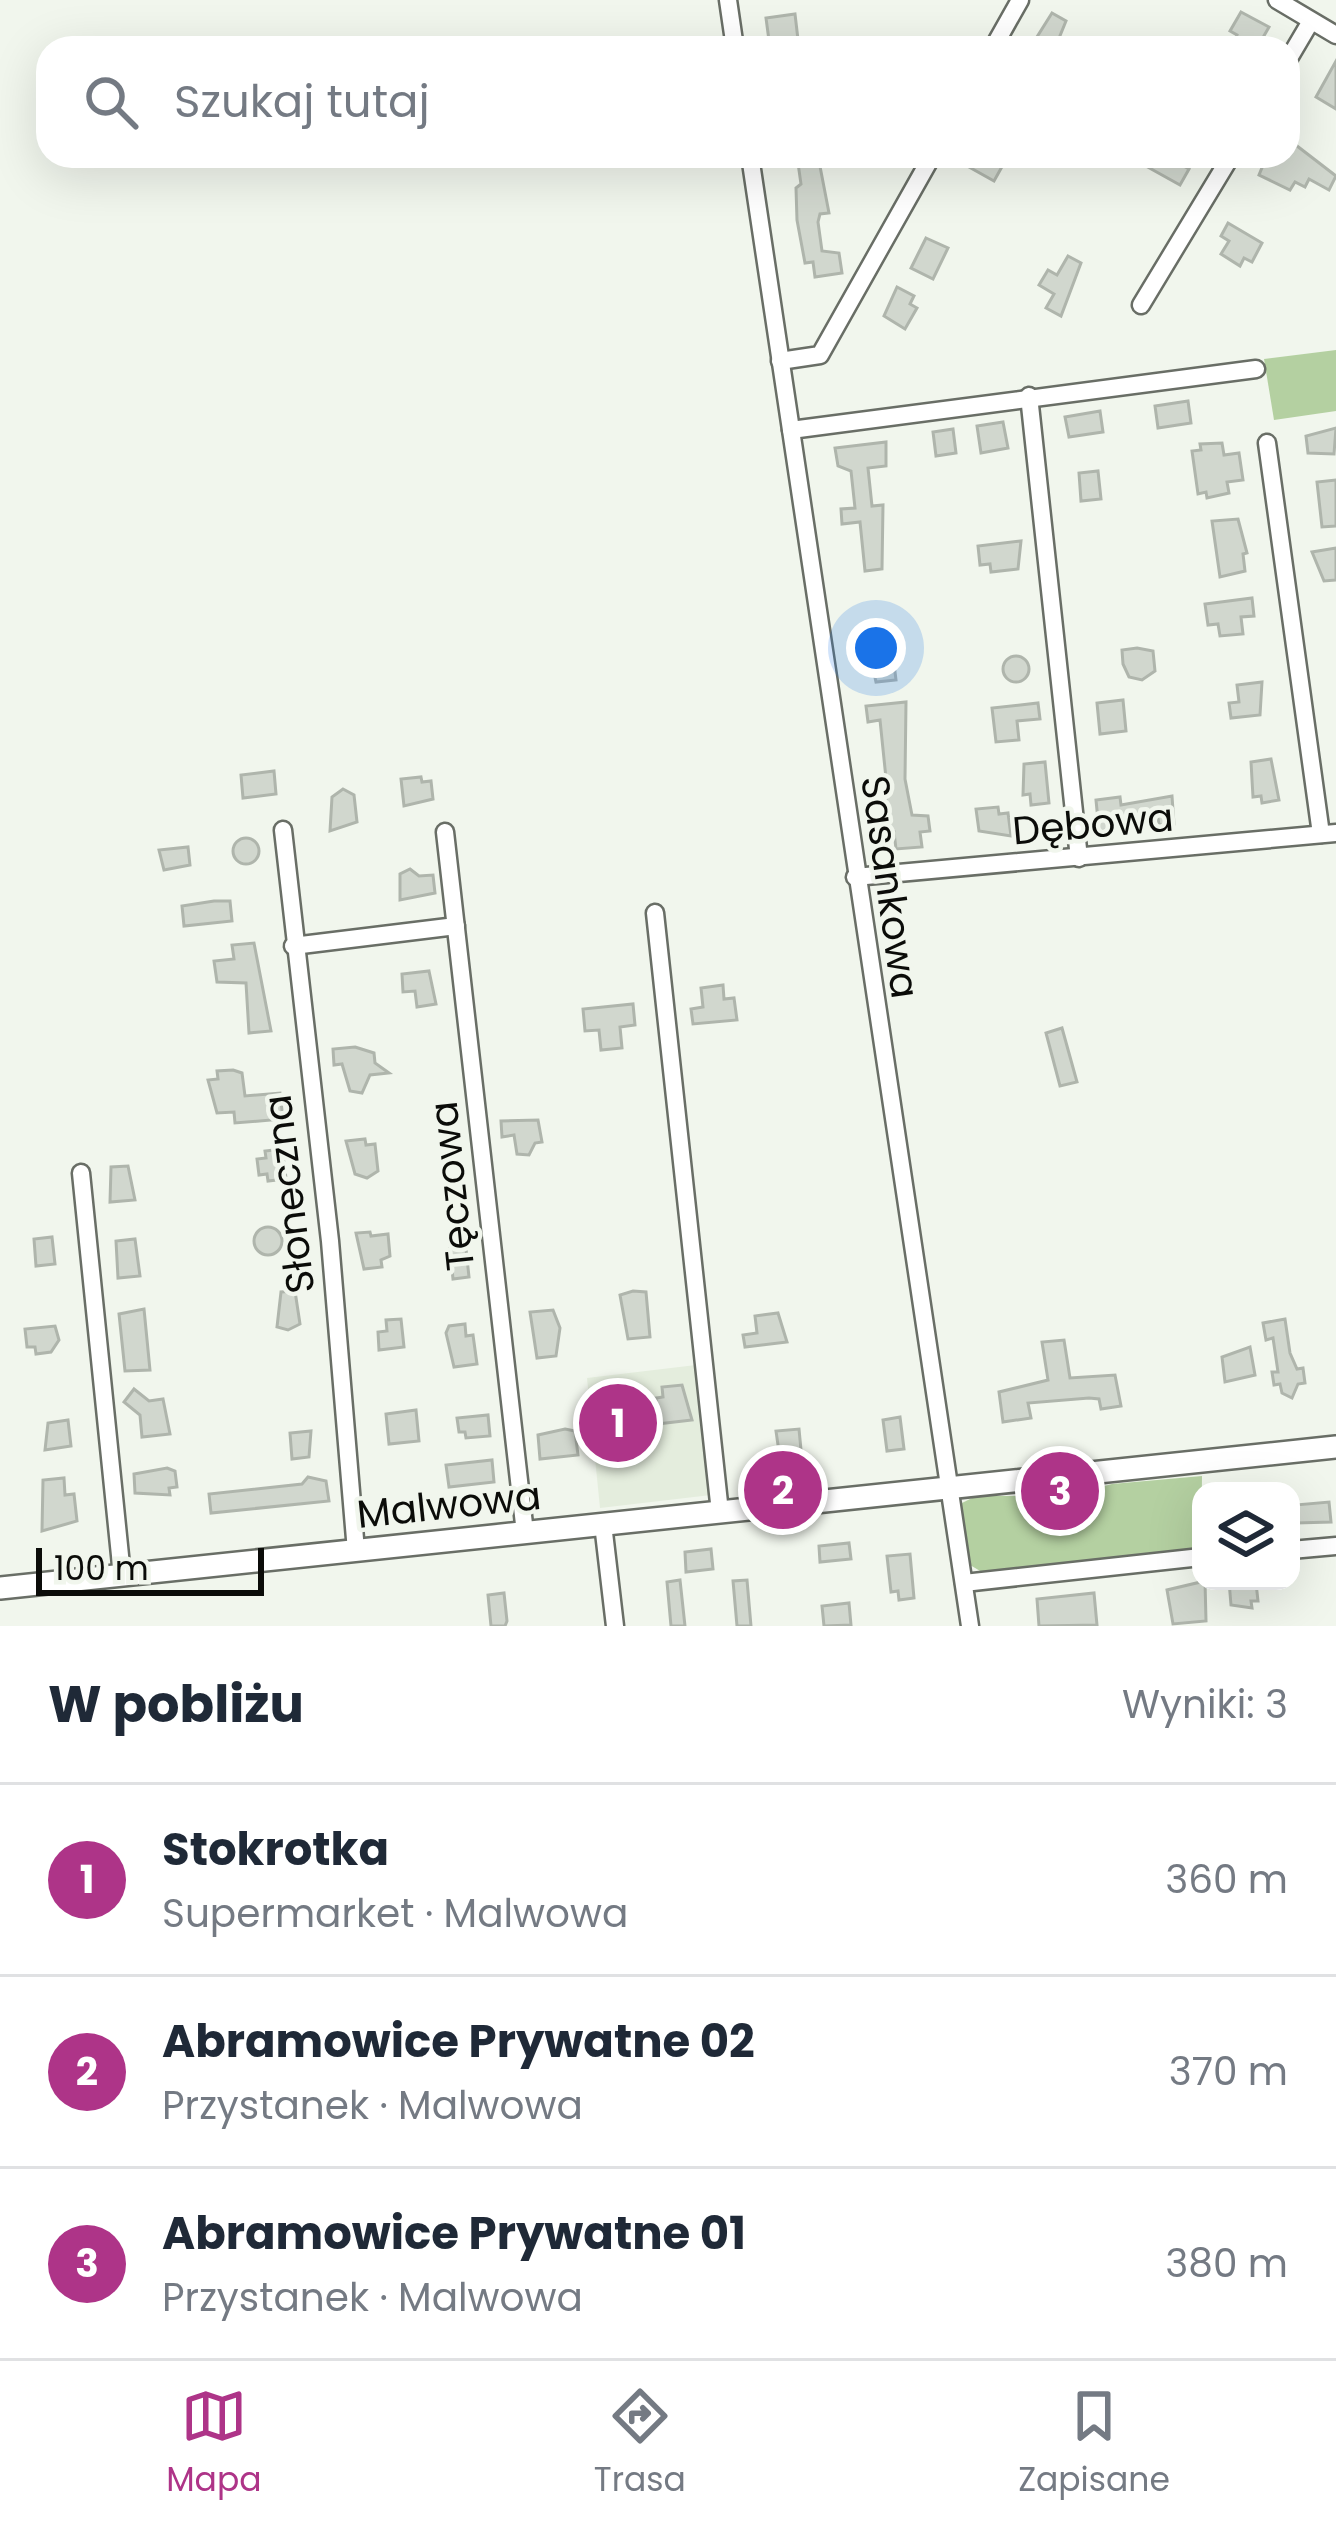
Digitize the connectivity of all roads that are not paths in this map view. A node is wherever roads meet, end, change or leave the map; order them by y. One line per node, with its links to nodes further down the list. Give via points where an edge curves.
1 (728, 0): 6 (street)
2 (1020, 0): 7 (street)
3 (1276, 0): 4 (street)
4 (1305, 11): 5 (street)
5 (1336, 35)
6 (733, 36)
7 (1000, 36)
8 (752, 168): 12 (street, Sasankowa)
9 (925, 168): 12 (street, via 820,355)
10 (1224, 168): 11 (street)
11 (1141, 305)
12 (780, 361): 15 (street, Sasankowa)
13 (1256, 369): 14 (street)
14 (1029, 396): 15 (street); 20 (street)
15 (791, 430): 21 (street, Sasankowa)
16 (1267, 442): 19 (street)
17 (283, 830): 24 (street, Słoneczna)
18 (445, 832): 23 (street, Tęczowa)
19 (1329, 834): 20 (street, Dębowa)
20 (1079, 858): 21 (street, Dębowa)
21 (855, 878): 27 (street, Sasankowa)
22 (655, 913): 28 (street)
23 (456, 926): 24 (street); 30 (street, Tęczowa)
24 (293, 946): 33 (street, Słoneczna, via 330,1241)
25 (81, 1174): 35 (street)
26 (1336, 1447): 27 (street, Malwowa)
27 (950, 1487): 28 (street, Malwowa); 36 (street, Sasankowa)
28 (720, 1512): 29 (street, Malwowa)
29 (603, 1525): 30 (street, Malwowa); 38 (street)
30 (525, 1533): 33 (street, Malwowa)
31 (1336, 1546): 32 (street)
32 (1300, 1549)
33 (356, 1551): 35 (street, Malwowa)
34 (1192, 1558): 36 (street)
35 (122, 1575): 37 (street, Malwowa)
36 (964, 1583): 39 (street, Sasankowa)
37 (0, 1588)
38 (615, 1626)
39 (970, 1626)

